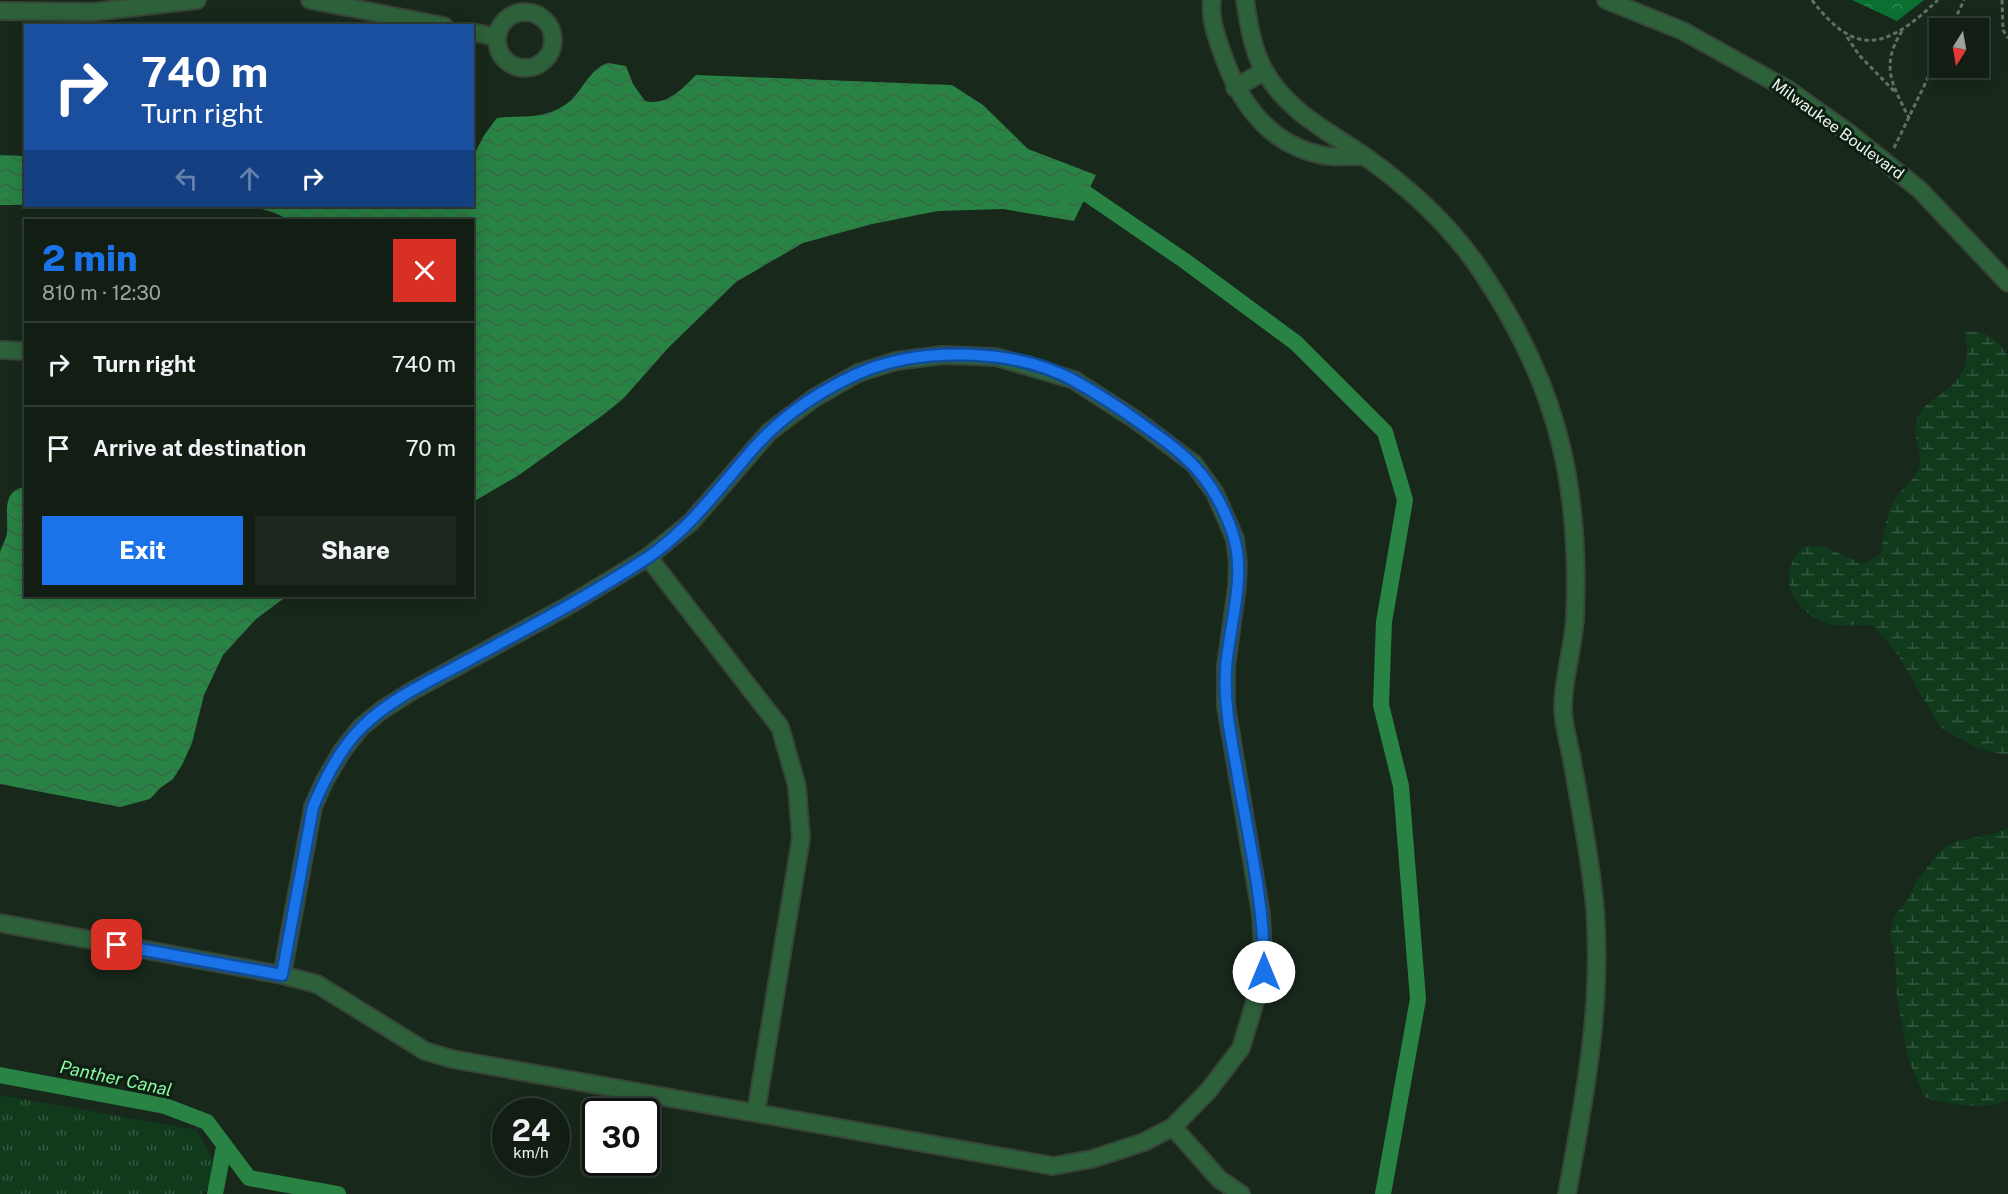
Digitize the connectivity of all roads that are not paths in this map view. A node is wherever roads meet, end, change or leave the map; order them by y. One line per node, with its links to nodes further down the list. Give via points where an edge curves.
1 (196, 0): 6 (street, via 94,12)
2 (310, 0): 7 (street)
3 (1212, 0): 11 (street, via 1219,44)
4 (1245, 0): 10 (street, via 1251,40)
5 (1606, 0): 13 (street, Milwaukee Boulevard, via 1683,31 1787,89 1920,190)
6 (0, 11)
7 (434, 24)
8 (474, 32): 9 (street)
9 (496, 37)
10 (1264, 71): 11 (street); 12 (street, via 1293,109)
11 (1235, 88): 12 (street, via 1262,125 1298,148 1323,156)
12 (1364, 156): 22 (street, via 1419,197 1441,220 1501,300 1554,416 1571,489 1577,574 1563,708 1593,896 1598,977 1588,1078)
13 (2008, 283)
14 (0, 350): 15 (street)
15 (24, 351)
16 (648, 557): 18 (street, via 558,612 412,691 361,727 324,782 313,807); 19 (street, via 780,727 797,786 801,838); 20 (street, via 691,522 751,451 785,418 858,373 896,361 943,355 996,357 1054,372 1116,406 1206,477 1226,516 1238,564 1226,666 1226,706 1261,914 1264,972 1241,1048 1209,1090)
17 (0, 923): 18 (street)
18 (282, 975): 19 (street, via 317,984 425,1051 452,1059)
19 (756, 1112): 20 (street, via 1053,1166 1092,1159)
20 (1173, 1127): 21 (street, via 1219,1179)
21 (1241, 1194)
22 (1568, 1194)

